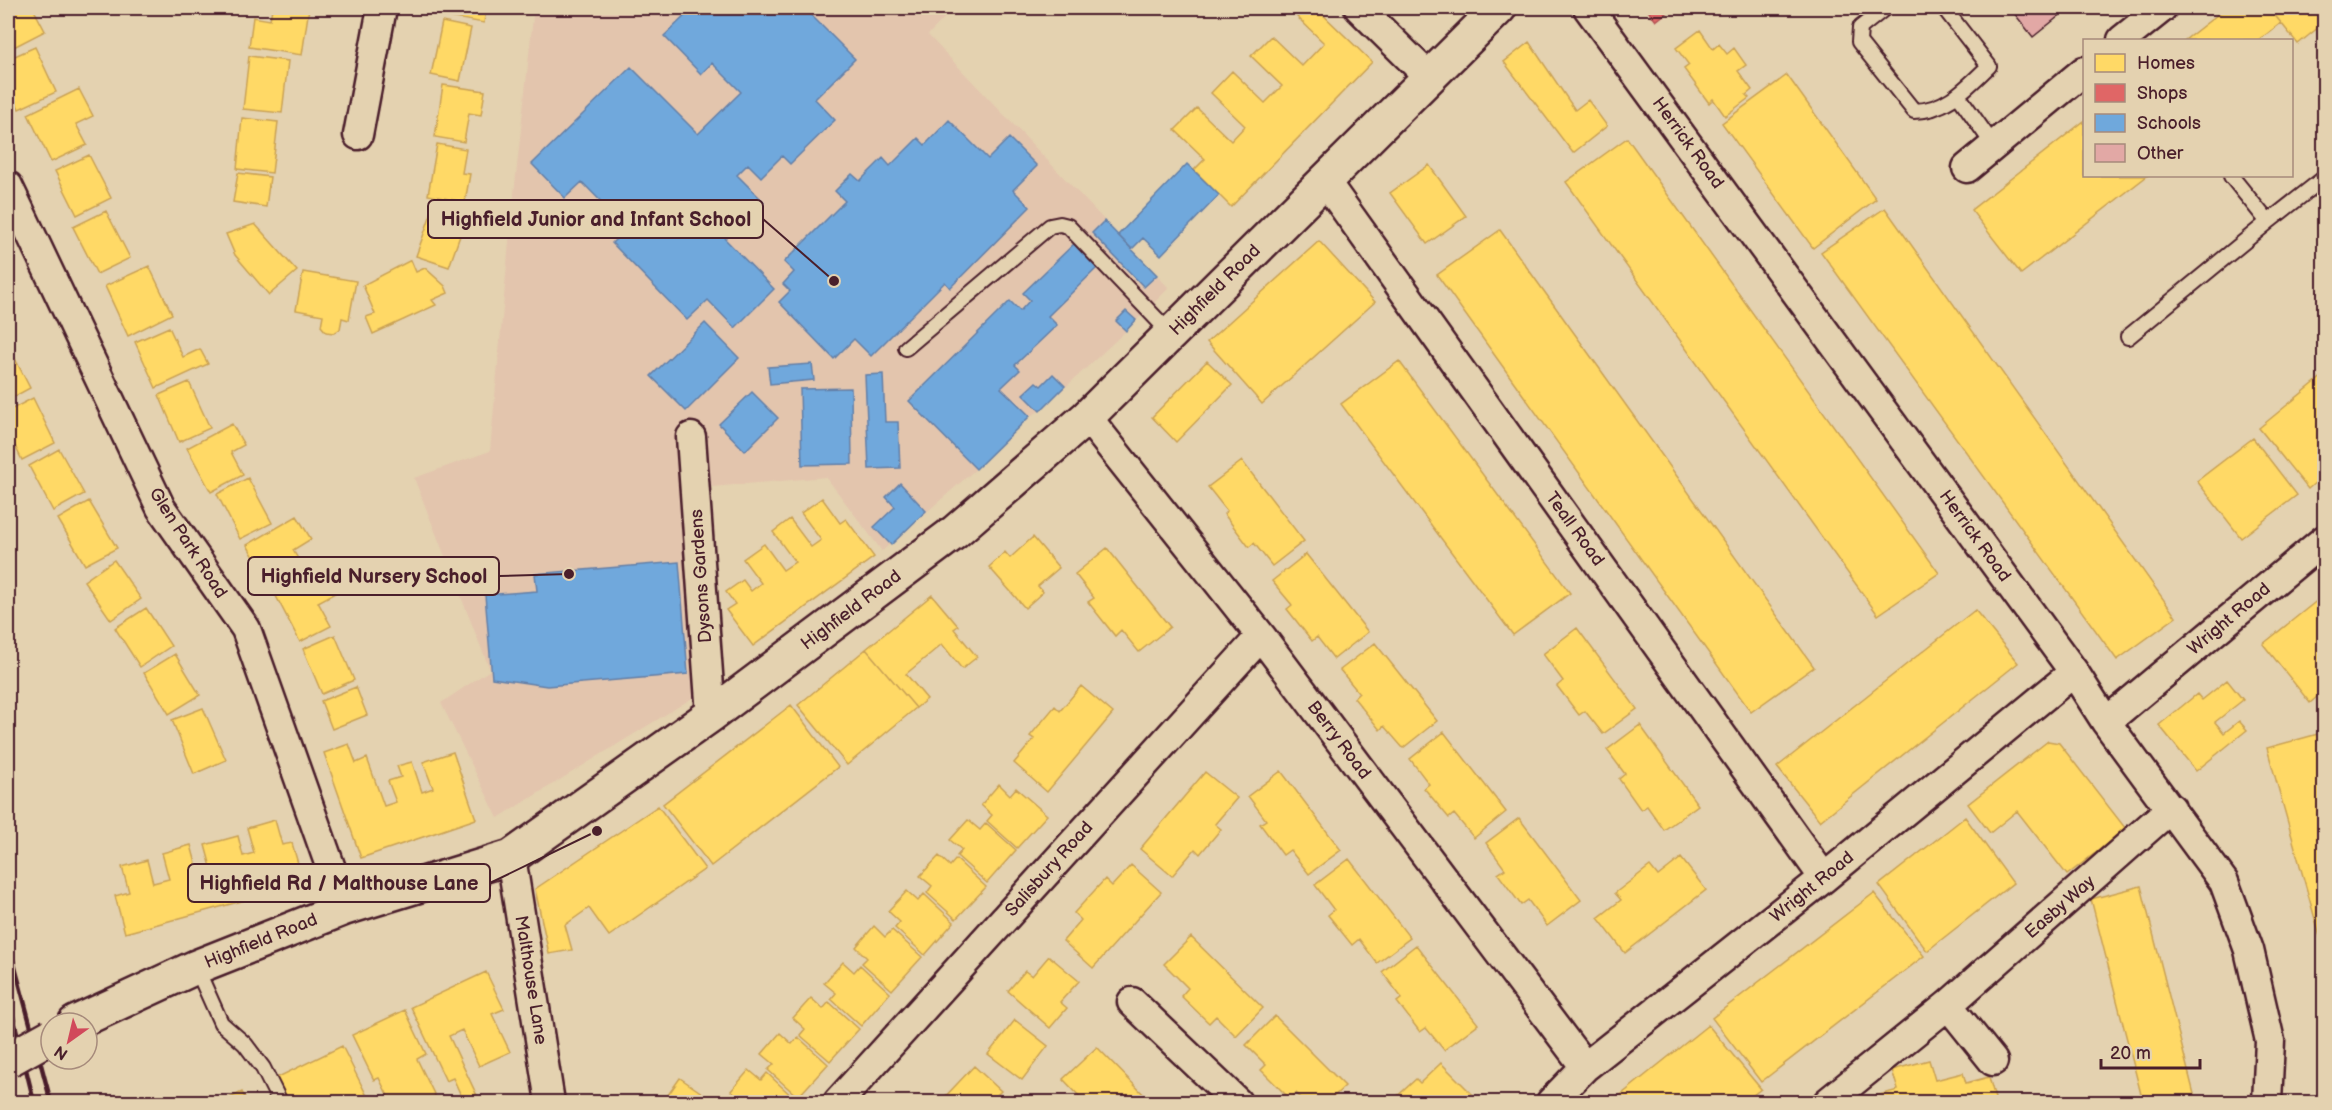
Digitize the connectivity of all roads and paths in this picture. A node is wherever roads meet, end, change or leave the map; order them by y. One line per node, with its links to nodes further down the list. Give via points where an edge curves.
1 (382, 8): 12 (street)
2 (1359, 8): 10 (street)
3 (1499, 8): 10 (main road, Highfield Road)
4 (1588, 8): 27 (street, Herrick Road)
5 (1885, 8): 11 (lane, via 1860,28 1859,42 1914,111 1928,111)
6 (1944, 8): 11 (lane, via 1989,66)
7 (2162, 8): 8 (street)
8 (2124, 39)
9 (2083, 73): 13 (street)
10 (1430, 78): 17 (main road, Highfield Road)
11 (1958, 95): 13 (lane)
12 (358, 135)
13 (1994, 146): 14 (street)
14 (1967, 168)
15 (2232, 177): 19 (lane)
16 (2325, 178): 19 (lane)
17 (1325, 181): 20 (main road, Highfield Road); 32 (street, Teall Road)
18 (8, 186): 33 (street, Glen Park Road, via 161,508 246,629)
19 (2268, 222): 21 (lane)
20 (1171, 334): 22 (lane, via 1068,226 1060,224 1050,226); 23 (main road, Highfield Road)
21 (2128, 337)
22 (906, 348)
23 (1088, 417): 26 (street, Berry Road); 28 (main road, Highfield Road, via 955,532)
24 (691, 437): 28 (street, Dysons Gardens)
25 (2325, 540): 29 (street, Wright Road)
26 (1261, 636): 41 (street, Berry Road); 44 (street, Salisbury Road)
27 (2074, 672): 29 (street, Herrick Road); 32 (street, Wright Road)
28 (711, 715): 31 (main road, Highfield Road)
29 (2106, 722): 30 (street, Herrick Road)
30 (2171, 808): 36 (street, Easby Way); 48 (street, Herrick Road, via 2224,882 2249,950 2270,1041)
31 (511, 857): 33 (main road, Highfield Road); 43 (street, Malthouse Lane)
32 (1824, 878): 41 (street, Wright Road)
33 (345, 908): 34 (main road, Highfield Road)
34 (196, 967): 37 (main road, Highfield Road); 42 (lane, via 221,1023 258,1060)
35 (1132, 1002): 45 (street)
36 (1948, 1005): 40 (street); 47 (street, Easby Way)
37 (99, 1012)
38 (39, 1043): 39 (main road, bridge)
39 (8, 1060)
40 (1993, 1062)
41 (1585, 1067): 46 (street, Wright Road)
42 (280, 1102)
43 (550, 1102)
44 (838, 1102)
45 (1237, 1102)
46 (1551, 1102)
47 (1828, 1102)
48 (2267, 1102)

